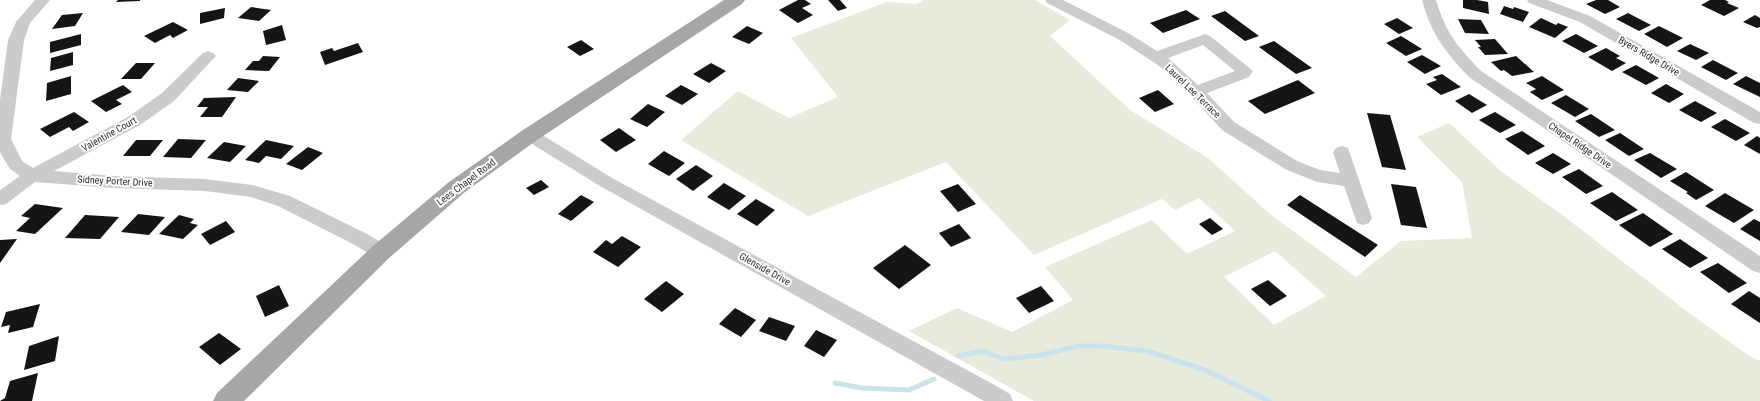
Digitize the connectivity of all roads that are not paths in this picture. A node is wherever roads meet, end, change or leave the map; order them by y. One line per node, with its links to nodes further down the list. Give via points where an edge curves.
1 (43, 0): 8 (street, via 23,22)
2 (1052, 0): 7 (street, Laurel Lee Terrace, via 1124,36)
3 (1429, 0): 18 (street, Chapel Ridge Drive, via 1437,27 1449,47 1475,74)
4 (1534, 0): 10 (street, Byers Ridge Drive, via 1585,19)
5 (732, 1): 11 (main road, Lees Chapel Road)
6 (208, 56): 13 (street, Valentine Court, via 168,97 134,121)
7 (1156, 57): 9 (street, Laurel Lee Terrace); 9 (street, via 1205,40 1245,71 1243,74)
8 (7, 60): 13 (street, via 4,139 16,164)
9 (1196, 91): 14 (street, Laurel Lee Terrace, via 1228,126 1304,172)
10 (1760, 119)
11 (530, 135): 17 (main road, Lees Chapel Road, via 457,187); 20 (street, Glenside Drive, via 606,182)
12 (1342, 152): 14 (street)
13 (32, 176): 15 (street, Valentine Court); 17 (street, Sidney Porter Drive, via 252,191 284,201)
14 (1350, 181): 16 (street)
15 (0, 199)
16 (1362, 218)
17 (381, 252): 19 (main road, Lees Chapel Road)
18 (1760, 266)
19 (226, 401)
20 (1002, 401)

